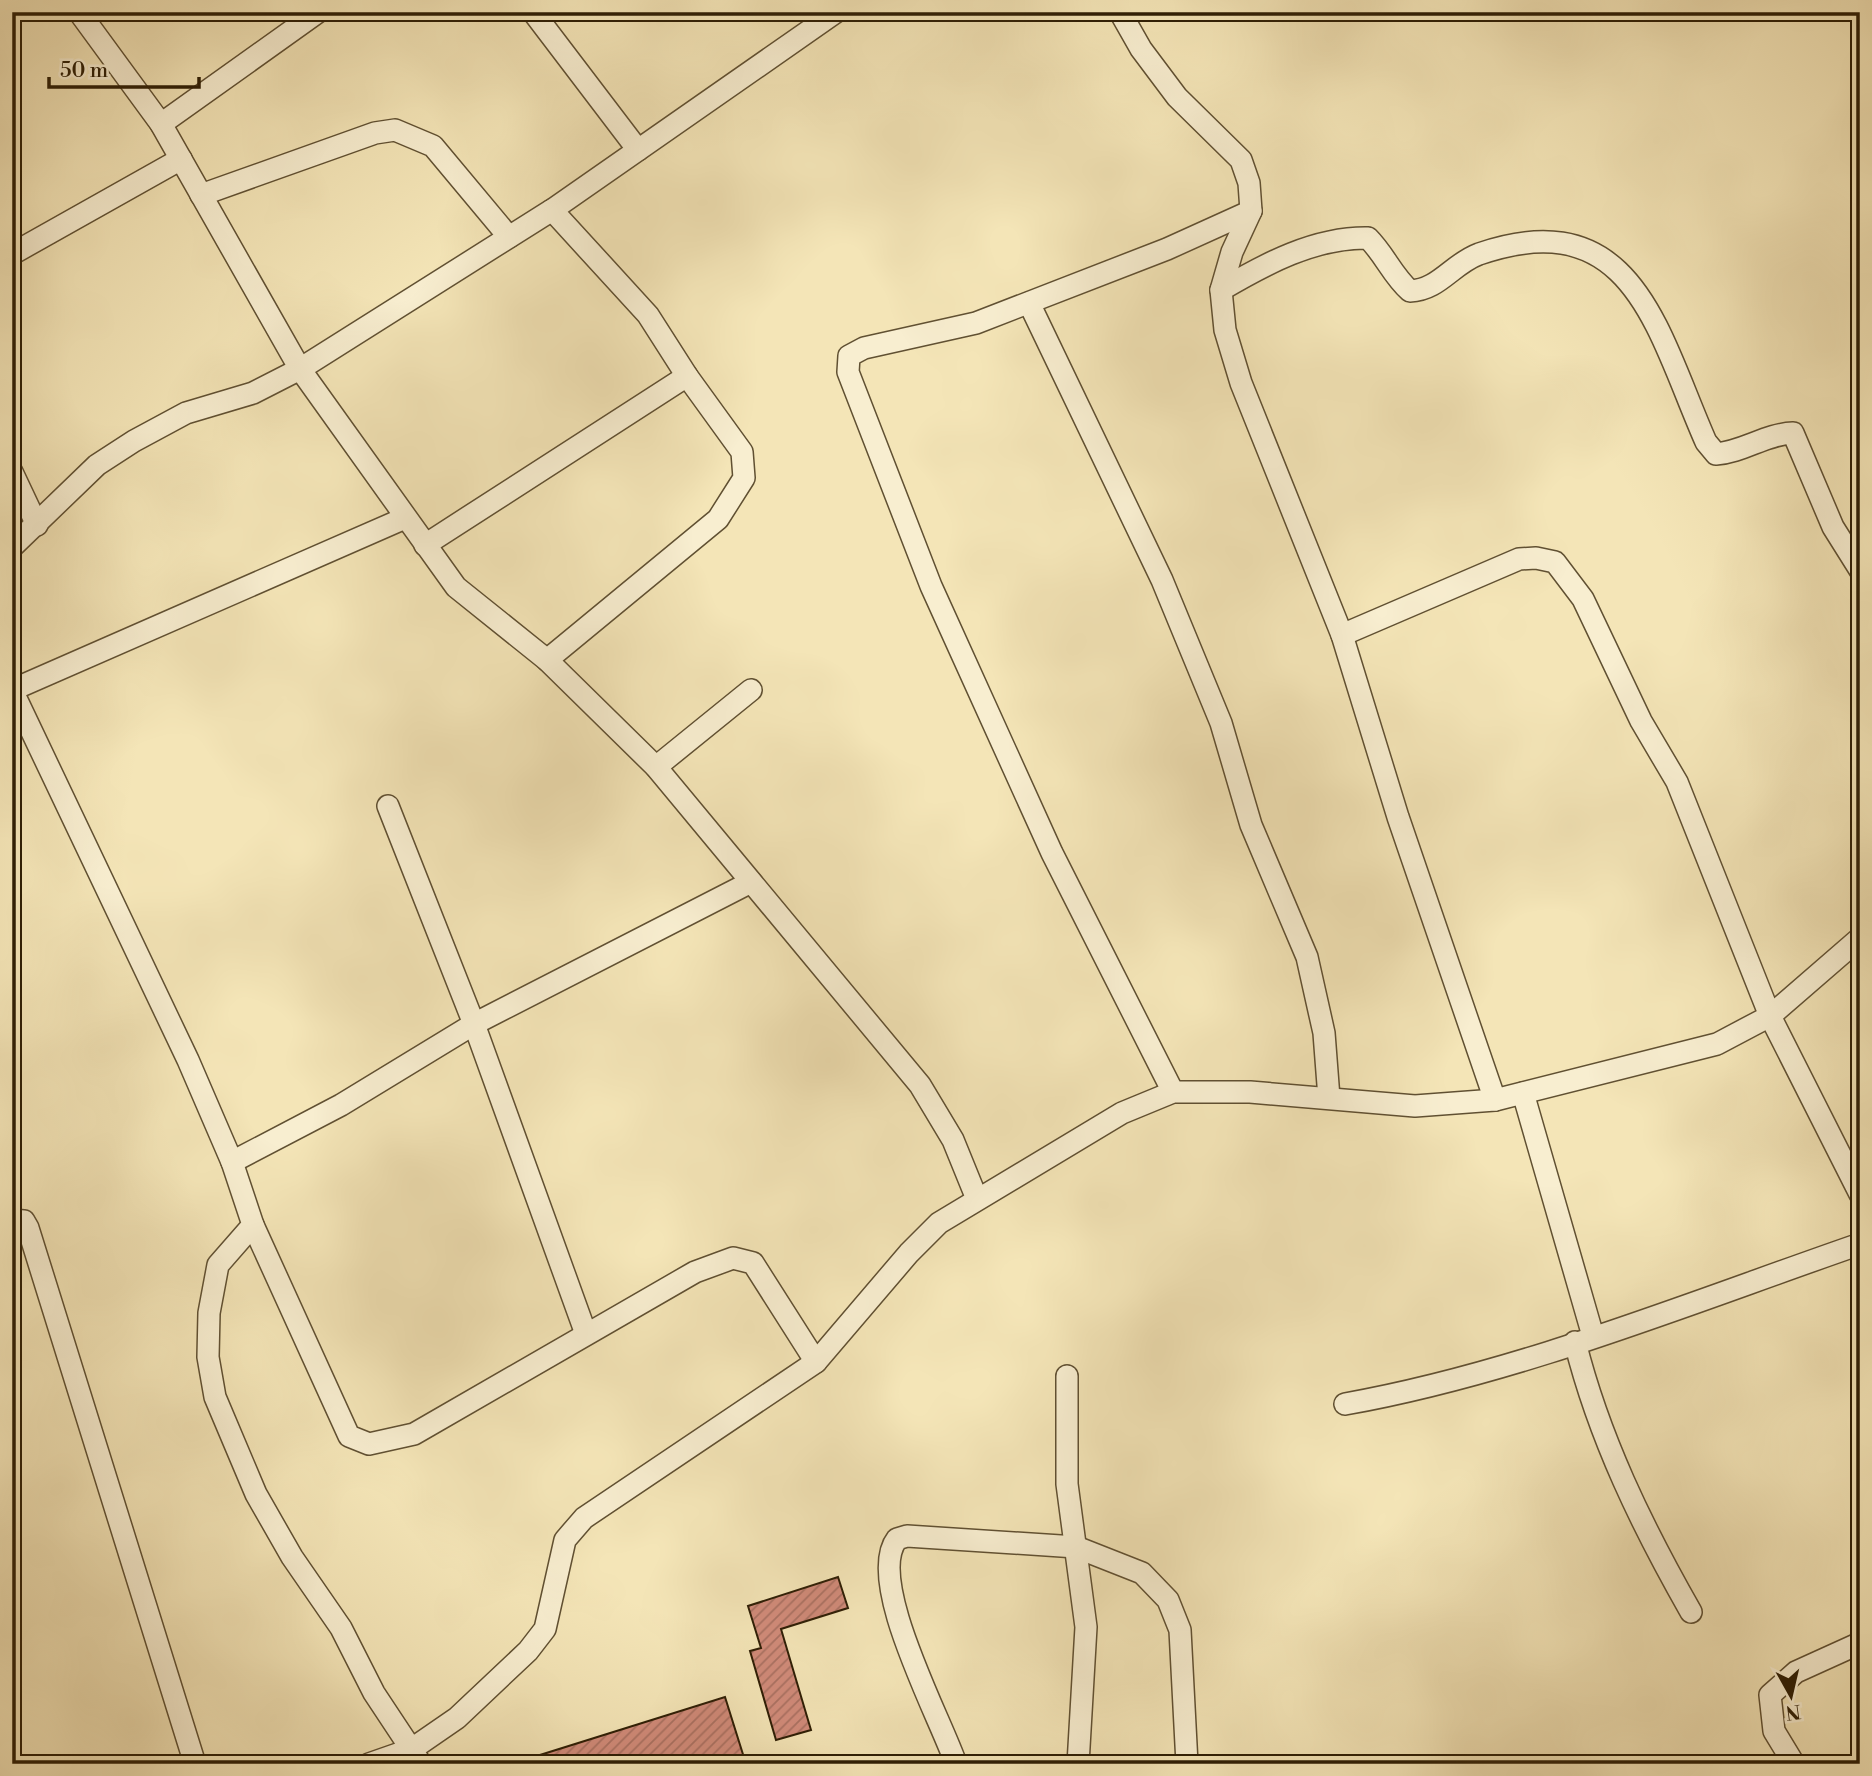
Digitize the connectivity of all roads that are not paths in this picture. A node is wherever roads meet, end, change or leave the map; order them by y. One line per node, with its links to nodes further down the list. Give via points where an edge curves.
1 (79, 12): 7 (street)
2 (318, 12): 7 (street)
3 (533, 12): 8 (street)
4 (836, 12): 6 (street)
5 (1120, 12): 12 (street, via 1177,97 1241,160)
6 (806, 19): 8 (street)
7 (162, 124): 9 (street)
8 (638, 150): 11 (street)
9 (181, 159): 10 (street); 14 (street)
10 (201, 195): 13 (street, via 375,133 395,130 433,146); 17 (street)
11 (552, 210): 13 (street); 18 (street, via 648,315)
12 (1251, 211): 15 (street); 16 (street, via 1167,250)
13 (509, 237): 17 (street)
14 (12, 254)
15 (1221, 290): 24 (street, via 1259,268 1342,238 1368,238 1384,255 1394,277 1410,291 1426,290 1478,255 1537,240 1573,243 1596,252 1618,268 1647,308 1706,442 1716,454 1727,453 1779,433 1793,433 1832,527); 25 (street, via 1225,330 1241,383)
16 (1029, 303): 35 (street, via 976,323 864,348 849,356 848,372 954,637 1052,853); 37 (street, via 1162,580 1220,723 1251,825 1307,957 1324,1032)
17 (300, 369): 20 (street); 21 (street, via 253,393 186,412 134,441 97,465)
18 (687, 376): 22 (street); 26 (street, via 742,452 744,478 718,519)
19 (12, 472): 21 (street)
20 (405, 517): 22 (street); 27 (street)
21 (37, 525): 23 (street)
22 (425, 545): 26 (street, via 456,587)
23 (12, 547)
24 (1860, 570)
25 (1342, 635): 33 (street, via 1519,559 1555,562 1583,599 1641,721 1678,782); 38 (street, via 1398,817)
26 (547, 660): 29 (street)
27 (12, 690): 39 (street)
28 (751, 690): 29 (street)
29 (656, 767): 31 (street)
30 (388, 806): 34 (street)
31 (751, 882): 34 (street); 41 (street, via 920,1085 953,1140)
32 (1860, 938): 33 (street)
33 (1770, 1016): 36 (street, via 1717,1044); 40 (street)
34 (474, 1024): 39 (street, via 341,1105); 45 (street)
35 (1173, 1092): 37 (street); 41 (street, via 1122,1113)
36 (1523, 1093): 38 (street); 46 (street)
37 (1329, 1098): 38 (street, via 1415,1106)
38 (1495, 1100)
39 (232, 1162): 43 (street)
40 (1860, 1194)
41 (977, 1199): 47 (street, via 939,1223 909,1253)
42 (12, 1220): 54 (street, via 24,1221 28,1228)
43 (253, 1225): 45 (street, via 349,1436 369,1444 414,1434); 53 (street, via 218,1265 209,1313 208,1357 215,1397 256,1494)
44 (1860, 1244): 46 (street)
45 (586, 1334): 47 (street, via 695,1272 733,1258 753,1263)
46 (1584, 1339): 49 (street, via 1407,1393); 51 (street, via 1587,1391 1607,1446)
47 (816, 1362): 53 (street, via 584,1518 565,1540 545,1629 528,1651)
48 (1067, 1376): 50 (street, via 1067,1484)
49 (1345, 1404)
50 (1076, 1547): 56 (street, via 907,1536 891,1547 888,1566 903,1640); 57 (street, via 1086,1627); 58 (street, via 1142,1573 1168,1600 1180,1630)
51 (1690, 1612)
52 (1860, 1643): 59 (street, via 1796,1672 1770,1695 1774,1731)
53 (416, 1756): 55 (street)
54 (195, 1764)
55 (369, 1764)
56 (956, 1764)
57 (1078, 1764)
58 (1187, 1764)
59 (1794, 1764)

